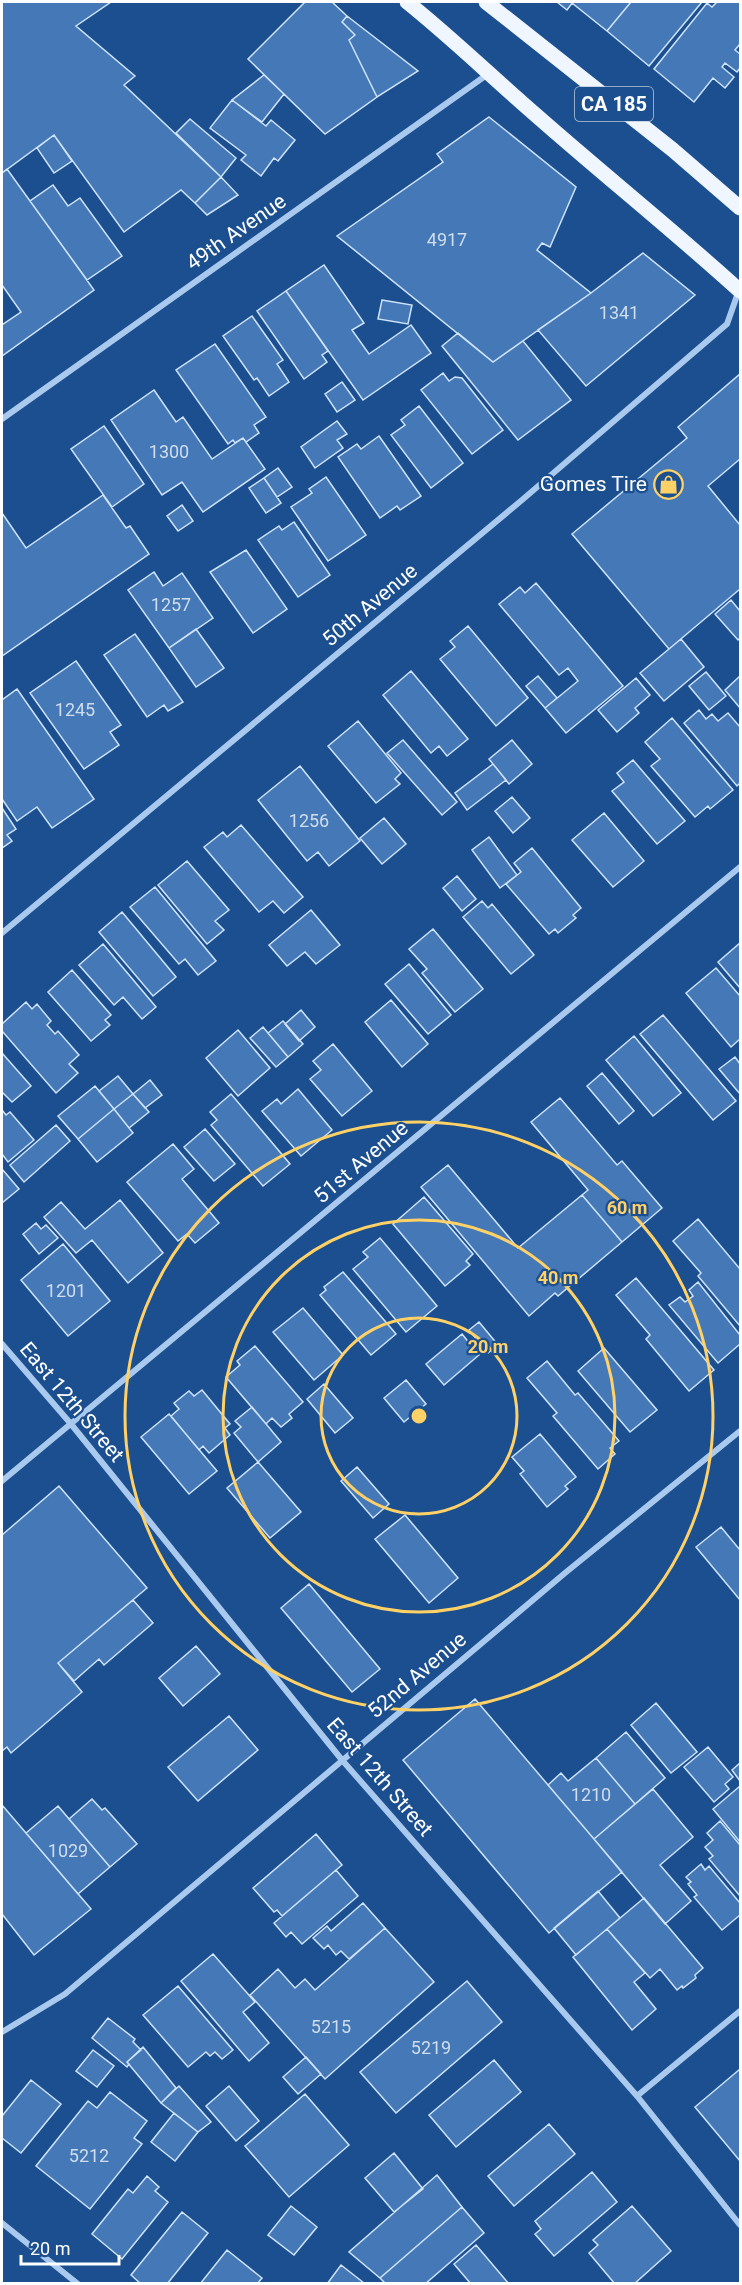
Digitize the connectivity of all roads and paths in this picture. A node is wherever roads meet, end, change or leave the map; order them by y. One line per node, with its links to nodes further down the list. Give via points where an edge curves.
1 (407, 2): 3 (main road, CA 185)
2 (486, 2): 4 (main road, CA 185)
3 (490, 72): 5 (main road, CA 185); 6 (street, 49th Avenue)
4 (741, 208)
5 (740, 289): 8 (street, 50th Avenue, via 727,324)
6 (2, 419)
7 (741, 867): 10 (street, 51st Avenue)
8 (2, 933)
9 (2, 1344): 10 (street, East 12th Street)
10 (71, 1424): 12 (street, 51st Avenue); 13 (street, East 12th Street)
11 (741, 1431): 13 (street, 52nd Avenue)
12 (2, 1481)
13 (342, 1760): 15 (street, 52nd Avenue, via 65,1994); 16 (street, East 12th Street)
14 (741, 2011): 16 (street)
15 (2, 2032)
16 (637, 2096): 18 (street, East 12th Street)
17 (2, 2223): 19 (street)
18 (741, 2225)
19 (78, 2283)

